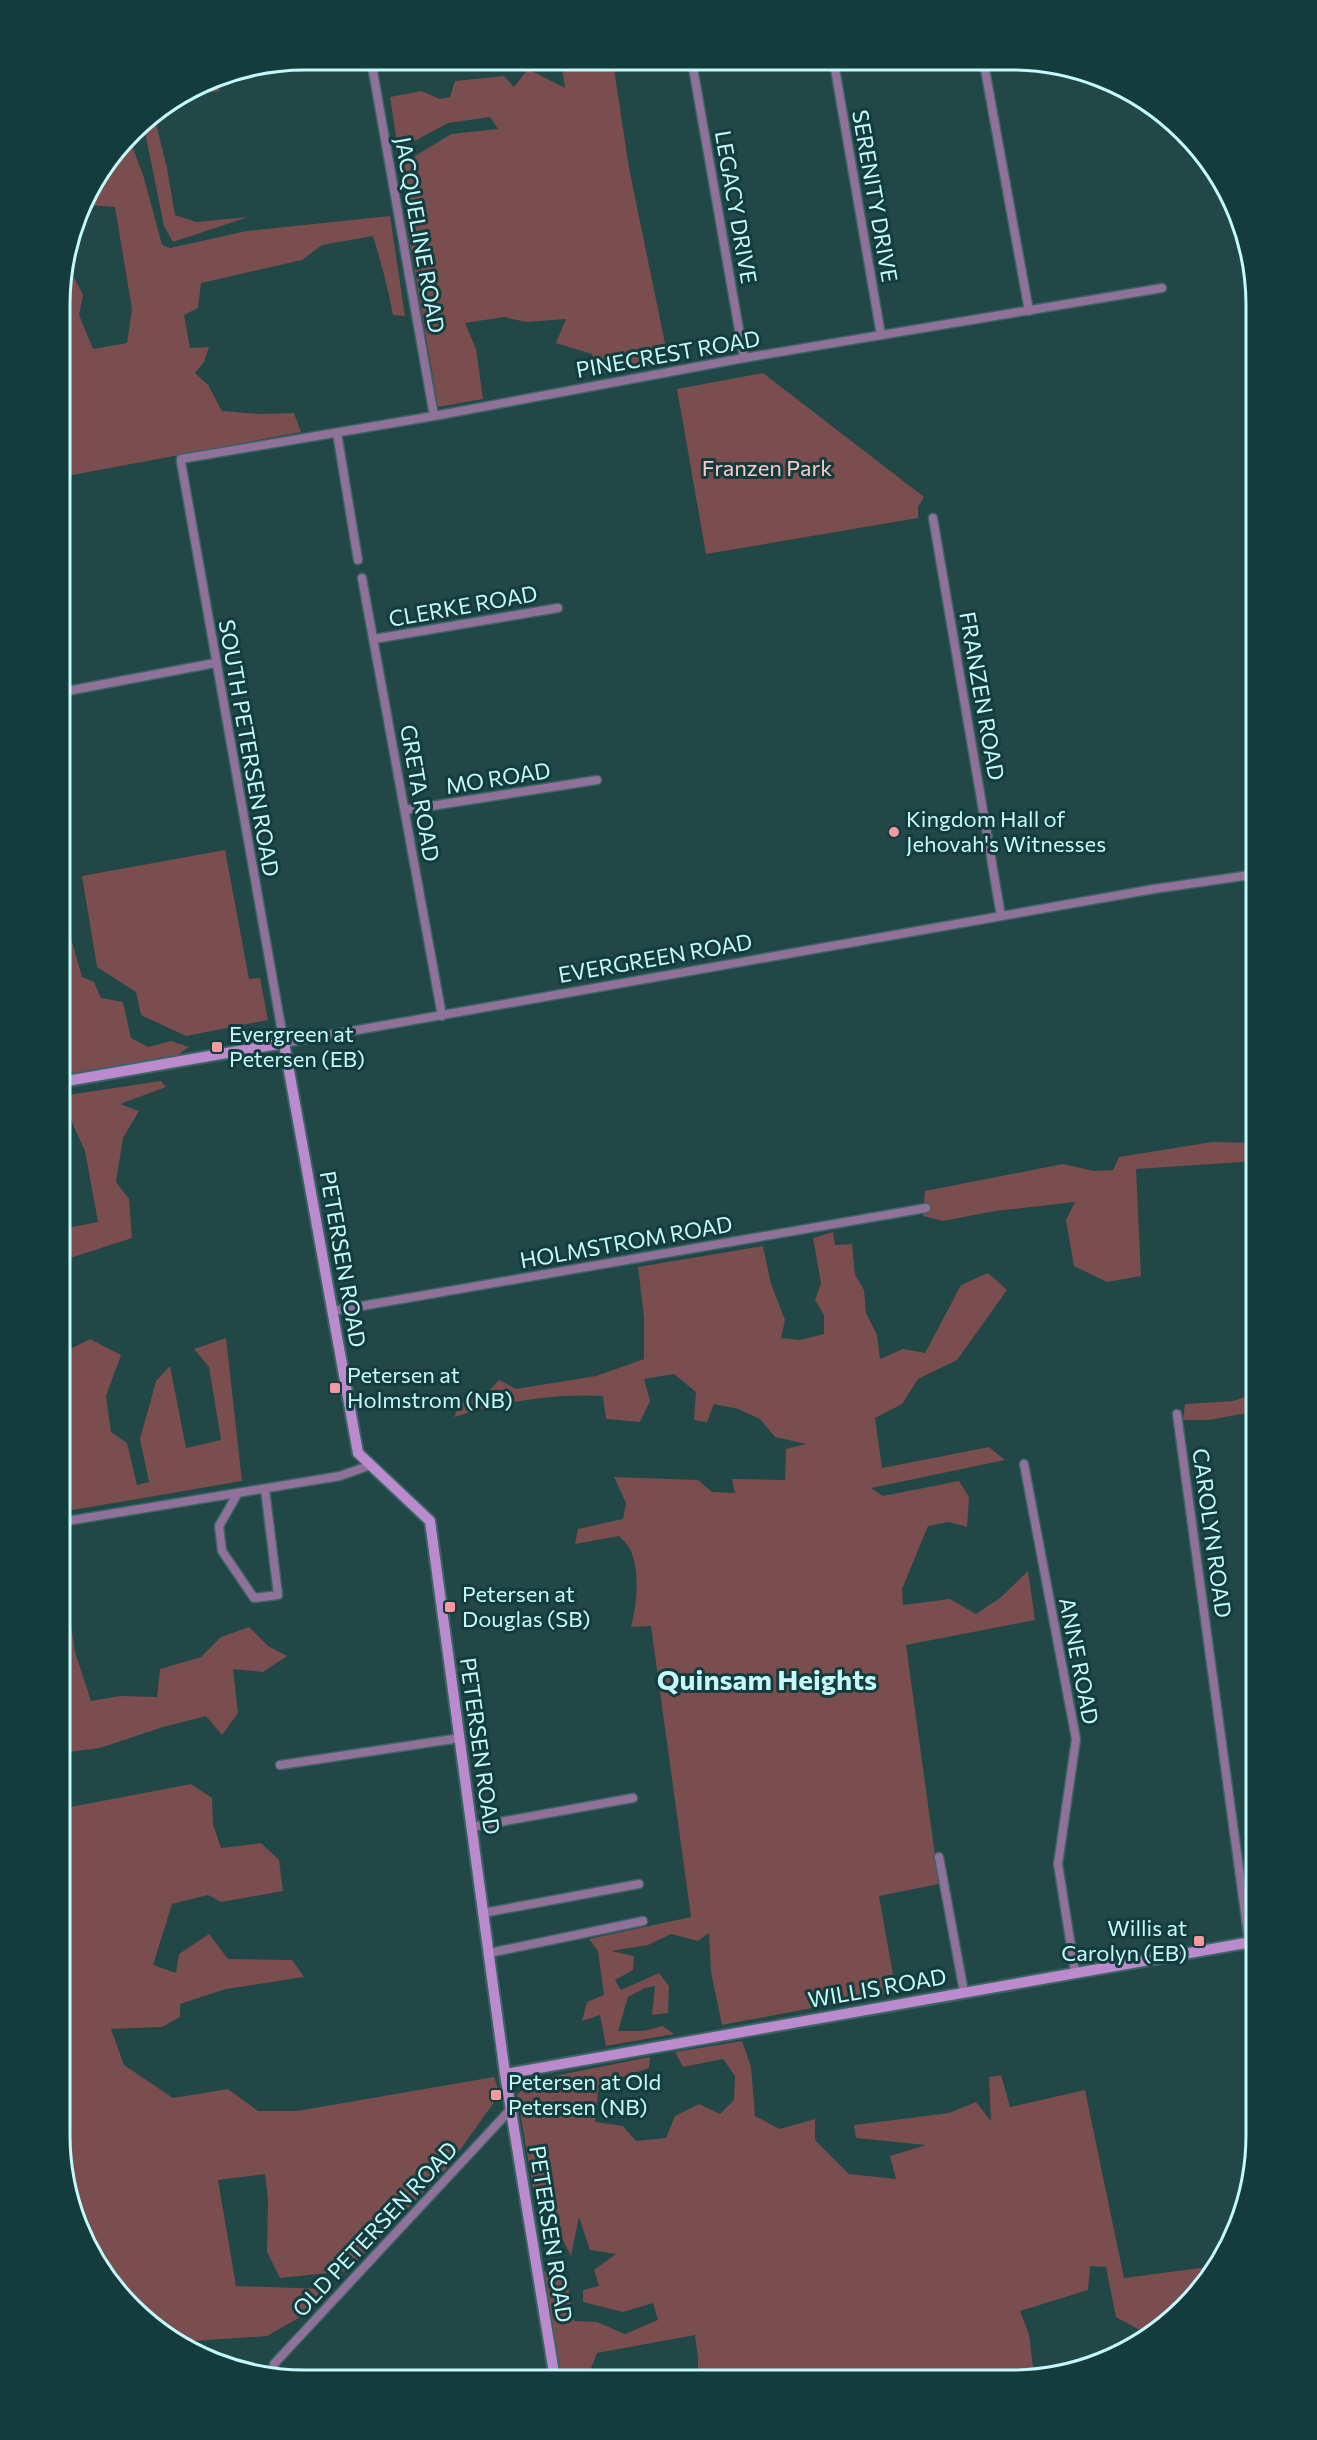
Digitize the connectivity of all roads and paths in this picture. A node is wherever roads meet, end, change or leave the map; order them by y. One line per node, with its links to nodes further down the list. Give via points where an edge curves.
1 (373, 70): 9 (street, JACQUELINE ROAD)
2 (693, 70): 8 (street, LEGACY DRIVE)
3 (835, 70): 7 (street, SERENITY DRIVE)
4 (985, 70): 6 (street)
5 (1162, 288): 6 (street, PINECREST ROAD)
6 (1029, 311): 7 (street, PINECREST ROAD)
7 (881, 335): 8 (street, PINECREST ROAD)
8 (744, 358): 9 (street, PINECREST ROAD)
9 (434, 416): 10 (street, PINECREST ROAD)
10 (337, 433): 11 (street, PINECREST ROAD); 13 (street)
11 (181, 459): 17 (street, SOUTH PETERSEN ROAD)
12 (933, 518): 22 (street, FRANZEN ROAD)
13 (358, 560)
14 (362, 578): 16 (street, GRETA ROAD)
15 (558, 608): 16 (street, CLERKE ROAD)
16 (374, 639): 20 (street, GRETA ROAD)
17 (216, 663): 18 (street); 24 (street, SOUTH PETERSEN ROAD)
18 (70, 691)
19 (597, 780): 20 (street, MO ROAD)
20 (405, 810): 23 (street, GRETA ROAD)
21 (1246, 876): 22 (street, EVERGREEN ROAD)
22 (1001, 916): 23 (street, EVERGREEN ROAD)
23 (442, 1016): 24 (street, EVERGREEN ROAD)
24 (284, 1043): 25 (street, EVERGREEN ROAD); 27 (street, PETERSEN ROAD)
25 (70, 1080)
26 (926, 1208): 27 (street, HOLMSTROM ROAD)
27 (333, 1311): 30 (street, PETERSEN ROAD, via 358,1453)
28 (1178, 1414): 40 (street, CAROLYN ROAD)
29 (1024, 1464): 45 (street, ANNE ROAD, via 1076,1739 1058,1864)
30 (371, 1465): 31 (street, via 340,1476); 34 (street, PETERSEN ROAD, via 430,1521)
31 (265, 1489): 32 (street); 32 (street, via 278,1595 254,1598 222,1551 219,1526)
32 (238, 1493): 33 (street)
33 (70, 1521)
34 (460, 1738): 35 (street); 37 (street, PETERSEN ROAD)
35 (280, 1765)
36 (633, 1797): 37 (street)
37 (471, 1827): 41 (street, PETERSEN ROAD)
38 (939, 1857): 46 (street)
39 (639, 1884): 41 (street)
40 (1246, 1892)
41 (483, 1913): 44 (street, PETERSEN ROAD)
42 (643, 1921): 44 (street)
43 (1246, 1942): 45 (street, WILLIS ROAD)
44 (489, 1953): 47 (street, PETERSEN ROAD)
45 (1075, 1972): 46 (street, WILLIS ROAD)
46 (964, 1992): 47 (street, WILLIS ROAD)
47 (505, 2074): 48 (street, PETERSEN ROAD)
48 (511, 2109): 49 (street, OLD PETERSEN ROAD); 50 (street, PETERSEN ROAD)
49 (275, 2367)
50 (554, 2370)

